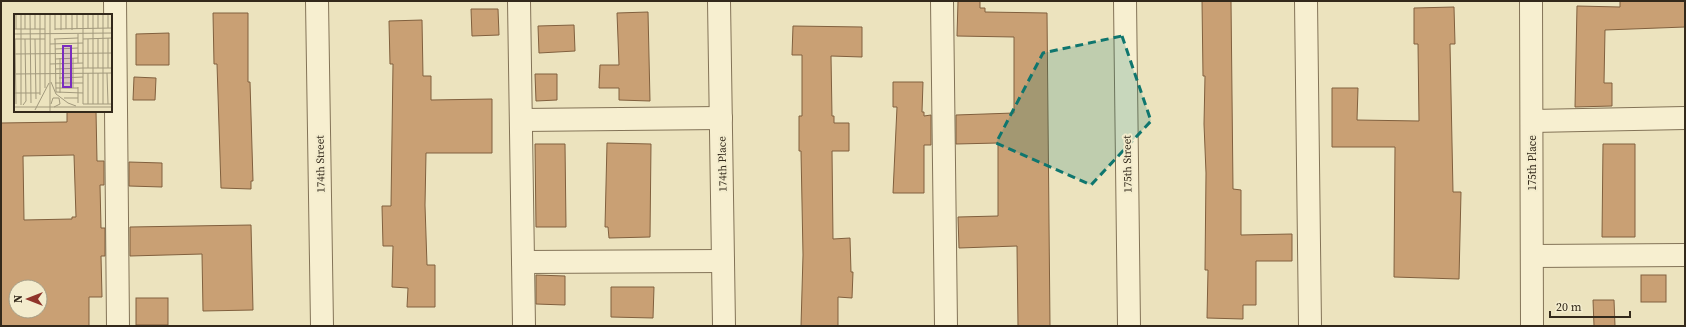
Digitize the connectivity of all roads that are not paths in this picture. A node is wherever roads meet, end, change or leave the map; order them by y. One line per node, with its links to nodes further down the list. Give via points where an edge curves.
1 (115, 1): 17 (street)
2 (317, 1): 18 (street, 174th Street)
3 (519, 1): 11 (street)
4 (719, 1): 9 (street, 174th Place)
5 (942, 1): 21 (street)
6 (1125, 1): 22 (street, 175th Street)
7 (1306, 1): 23 (street)
8 (1531, 1): 12 (street, 175th Place)
9 (721, 118): 11 (street); 15 (street, 174th Place)
10 (1685, 118): 12 (street)
11 (521, 120): 16 (street)
12 (1532, 121): 14 (street, 175th Place)
13 (1685, 255): 14 (street)
14 (1532, 256): 24 (street, 175th Place)
15 (723, 261): 16 (street); 20 (street, 174th Place)
16 (523, 262): 19 (street)
17 (118, 326)
18 (322, 326)
19 (524, 326)
20 (724, 326)
21 (946, 326)
22 (1129, 326)
23 (1310, 326)
24 (1532, 326)

